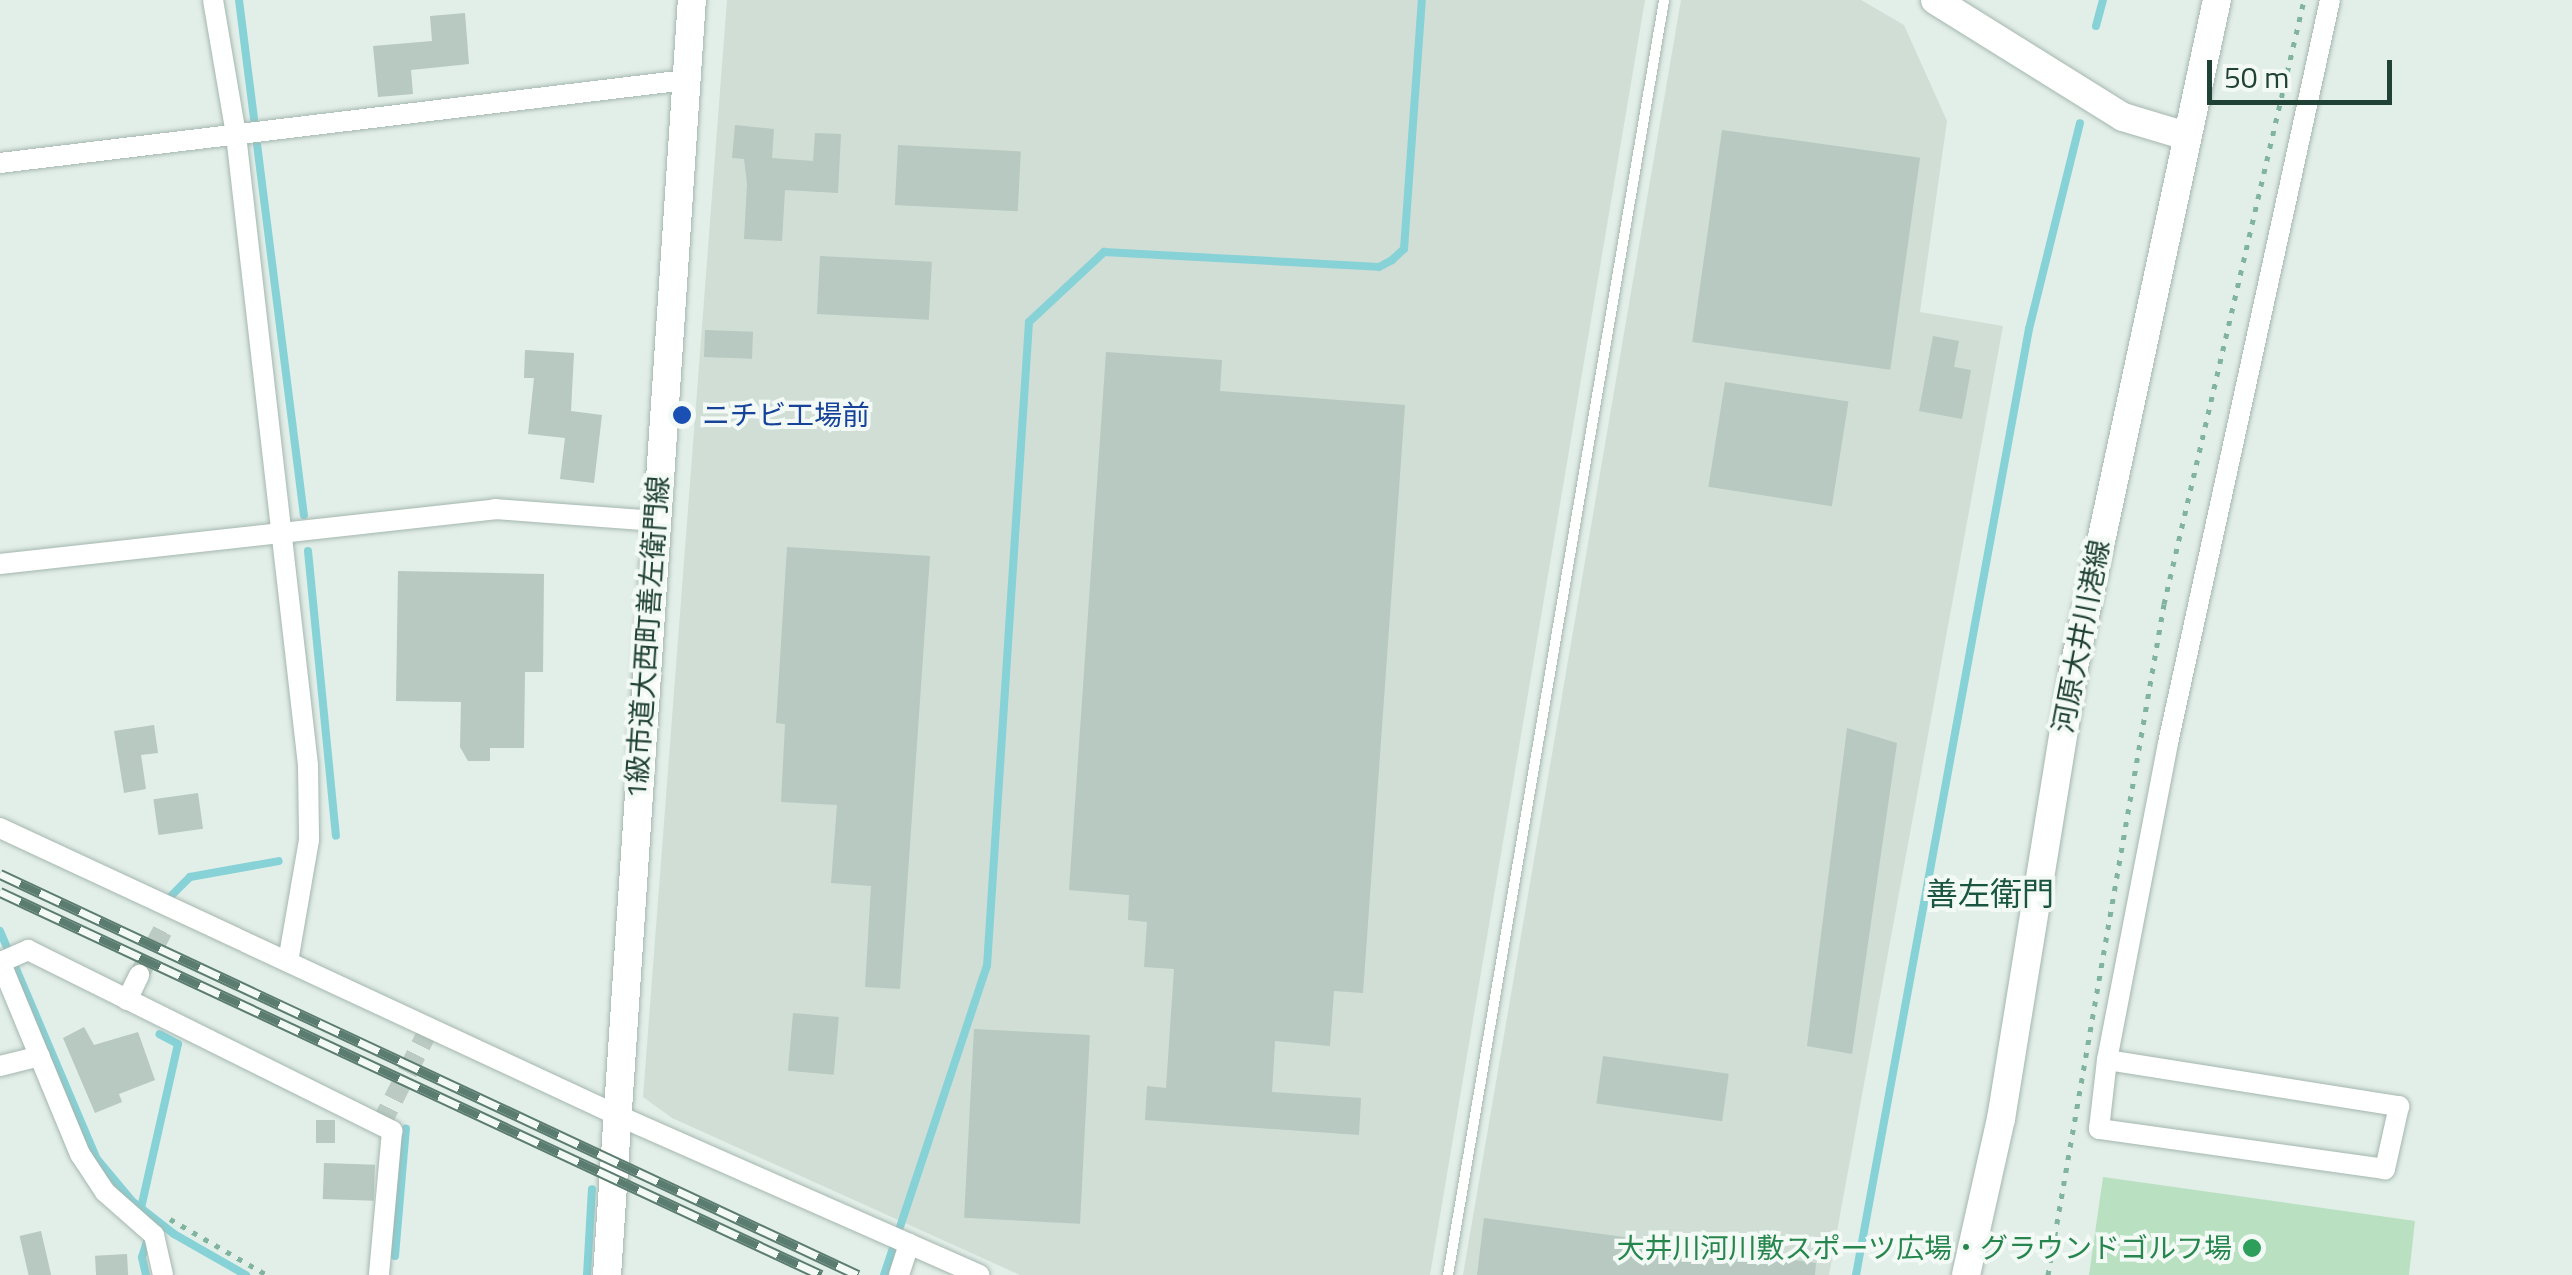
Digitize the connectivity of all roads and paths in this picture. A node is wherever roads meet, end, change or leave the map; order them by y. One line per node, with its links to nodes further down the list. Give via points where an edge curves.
1 (213, 0): 9 (street)
2 (692, 0): 7 (main road, 1級市道大西町善左衛門線)
3 (1664, 0): 31 (lane)
4 (1935, 0): 8 (main road, via 2123,118)
5 (2217, 0): 8 (main road, 河原大井川港線)
6 (2330, 0): 20 (street, via 2168,743)
7 (686, 80): 9 (street); 11 (main road, 1級市道大西町善左衛門線)
8 (2184, 134): 32 (main road, 河原大井川港線, via 2073,672 2001,1119)
9 (236, 135): 10 (street); 12 (street)
10 (0, 163)
11 (653, 522): 12 (street, via 494,509); 22 (main road, 1級市道大西町善左衛門線)
12 (285, 535): 13 (street); 16 (street, via 309,840)
13 (0, 564)
14 (0, 828): 16 (street, via 167,918)
15 (1, 961): 18 (street, via 28,950); 19 (street)
16 (288, 961): 22 (street)
17 (140, 974): 18 (street)
18 (128, 1000): 28 (street, via 392,1131)
19 (40, 1056): 21 (street); 23 (street, via 80,1154 105,1192)
20 (2107, 1060): 20 (street, via 2099,1130 2386,1169 2399,1106)
21 (0, 1066)
22 (618, 1116): 24 (street); 25 (main road, 1級市道大西町善左衛門線)
23 (154, 1235): 26 (street); 27 (path, via 169,1219)
24 (909, 1244): 29 (street); 30 (street)
25 (613, 1273)
26 (163, 1275)
27 (267, 1275)
28 (380, 1275)
29 (899, 1275)
30 (980, 1275)
31 (1448, 1275)
32 (1966, 1275)

